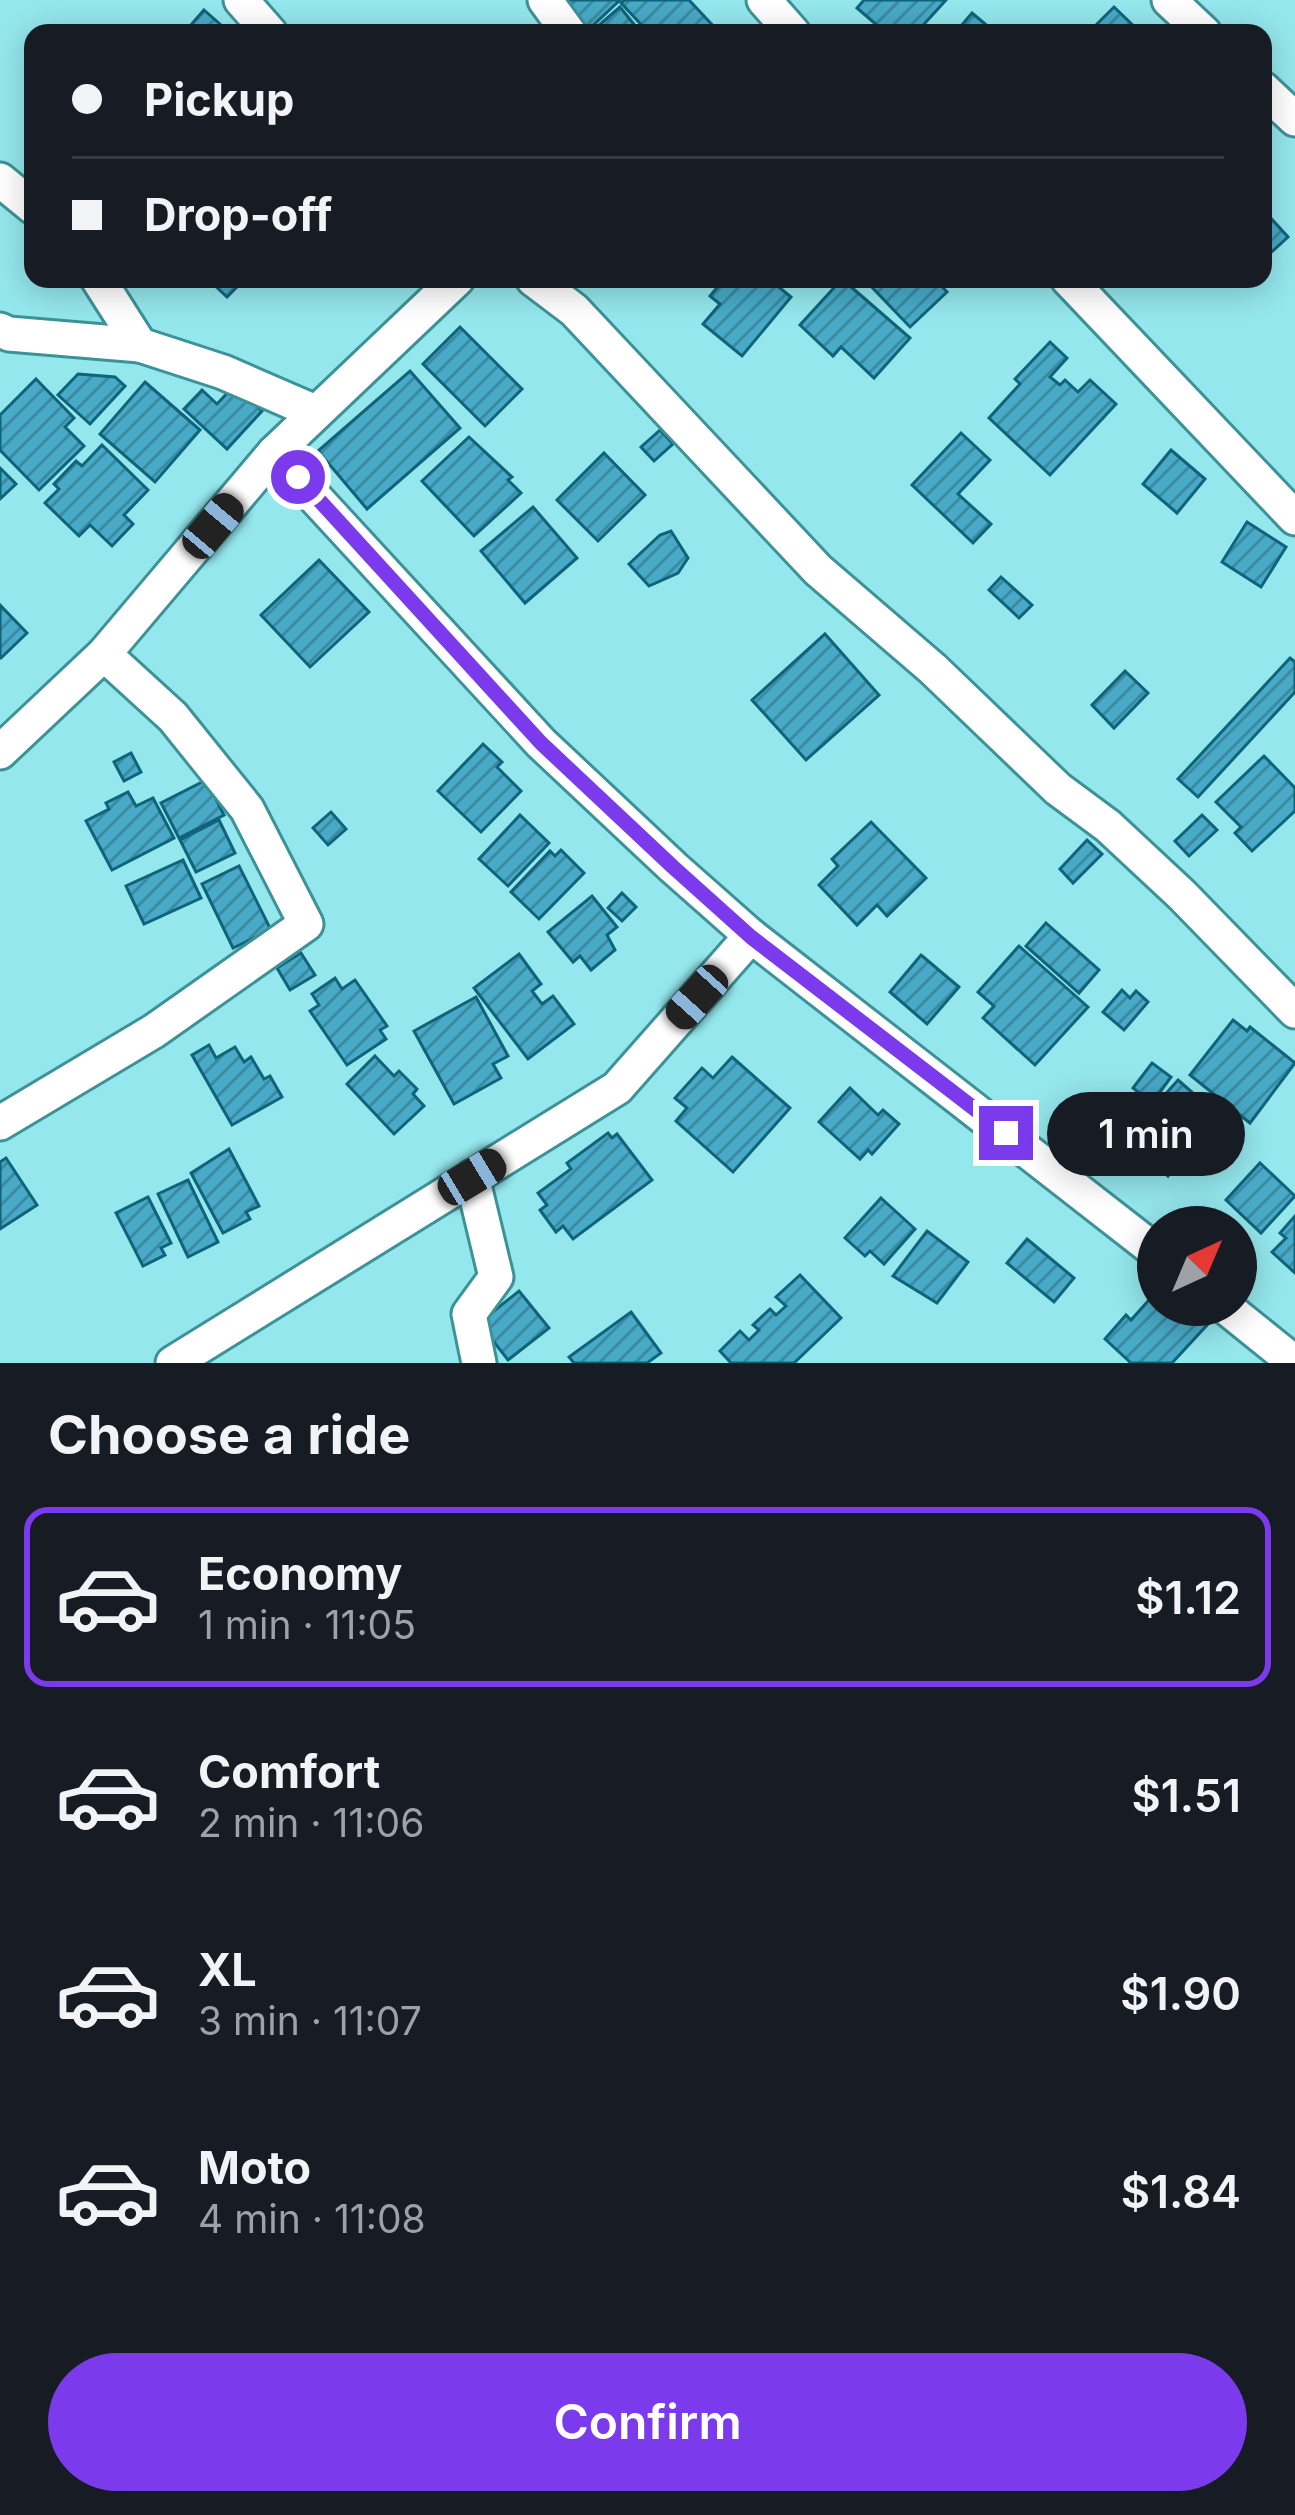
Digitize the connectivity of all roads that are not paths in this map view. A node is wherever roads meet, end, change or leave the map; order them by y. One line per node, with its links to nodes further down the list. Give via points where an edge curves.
1 (241, 0): 4 (street)
2 (764, 0): 5 (street)
3 (1168, 0): 6 (street)
4 (262, 24)
5 (785, 24)
6 (1194, 24)
7 (1272, 97): 8 (street)
8 (1295, 119)
9 (0, 180): 10 (street)
10 (24, 200)
11 (104, 288): 16 (street)
12 (447, 288): 17 (street)
13 (545, 288): 23 (street, via 818,570 1058,790 1108,826)
14 (1077, 288): 19 (street)
15 (3, 336): 16 (street)
16 (140, 345): 17 (street)
17 (315, 412): 18 (street)
18 (274, 453): 20 (street); 22 (street, via 541,743)
19 (1295, 518)
20 (104, 654): 21 (street); 24 (street, via 173,717 247,809 306,924 154,1031)
21 (0, 752)
22 (751, 937): 25 (street, via 617,1088); 26 (street)
23 (1295, 1011)
24 (0, 1124)
25 (472, 1177): 28 (street); 29 (street, via 496,1277 469,1314)
26 (1137, 1236)
27 (1249, 1326): 30 (street)
28 (173, 1363)
29 (478, 1363)
30 (1295, 1363)

